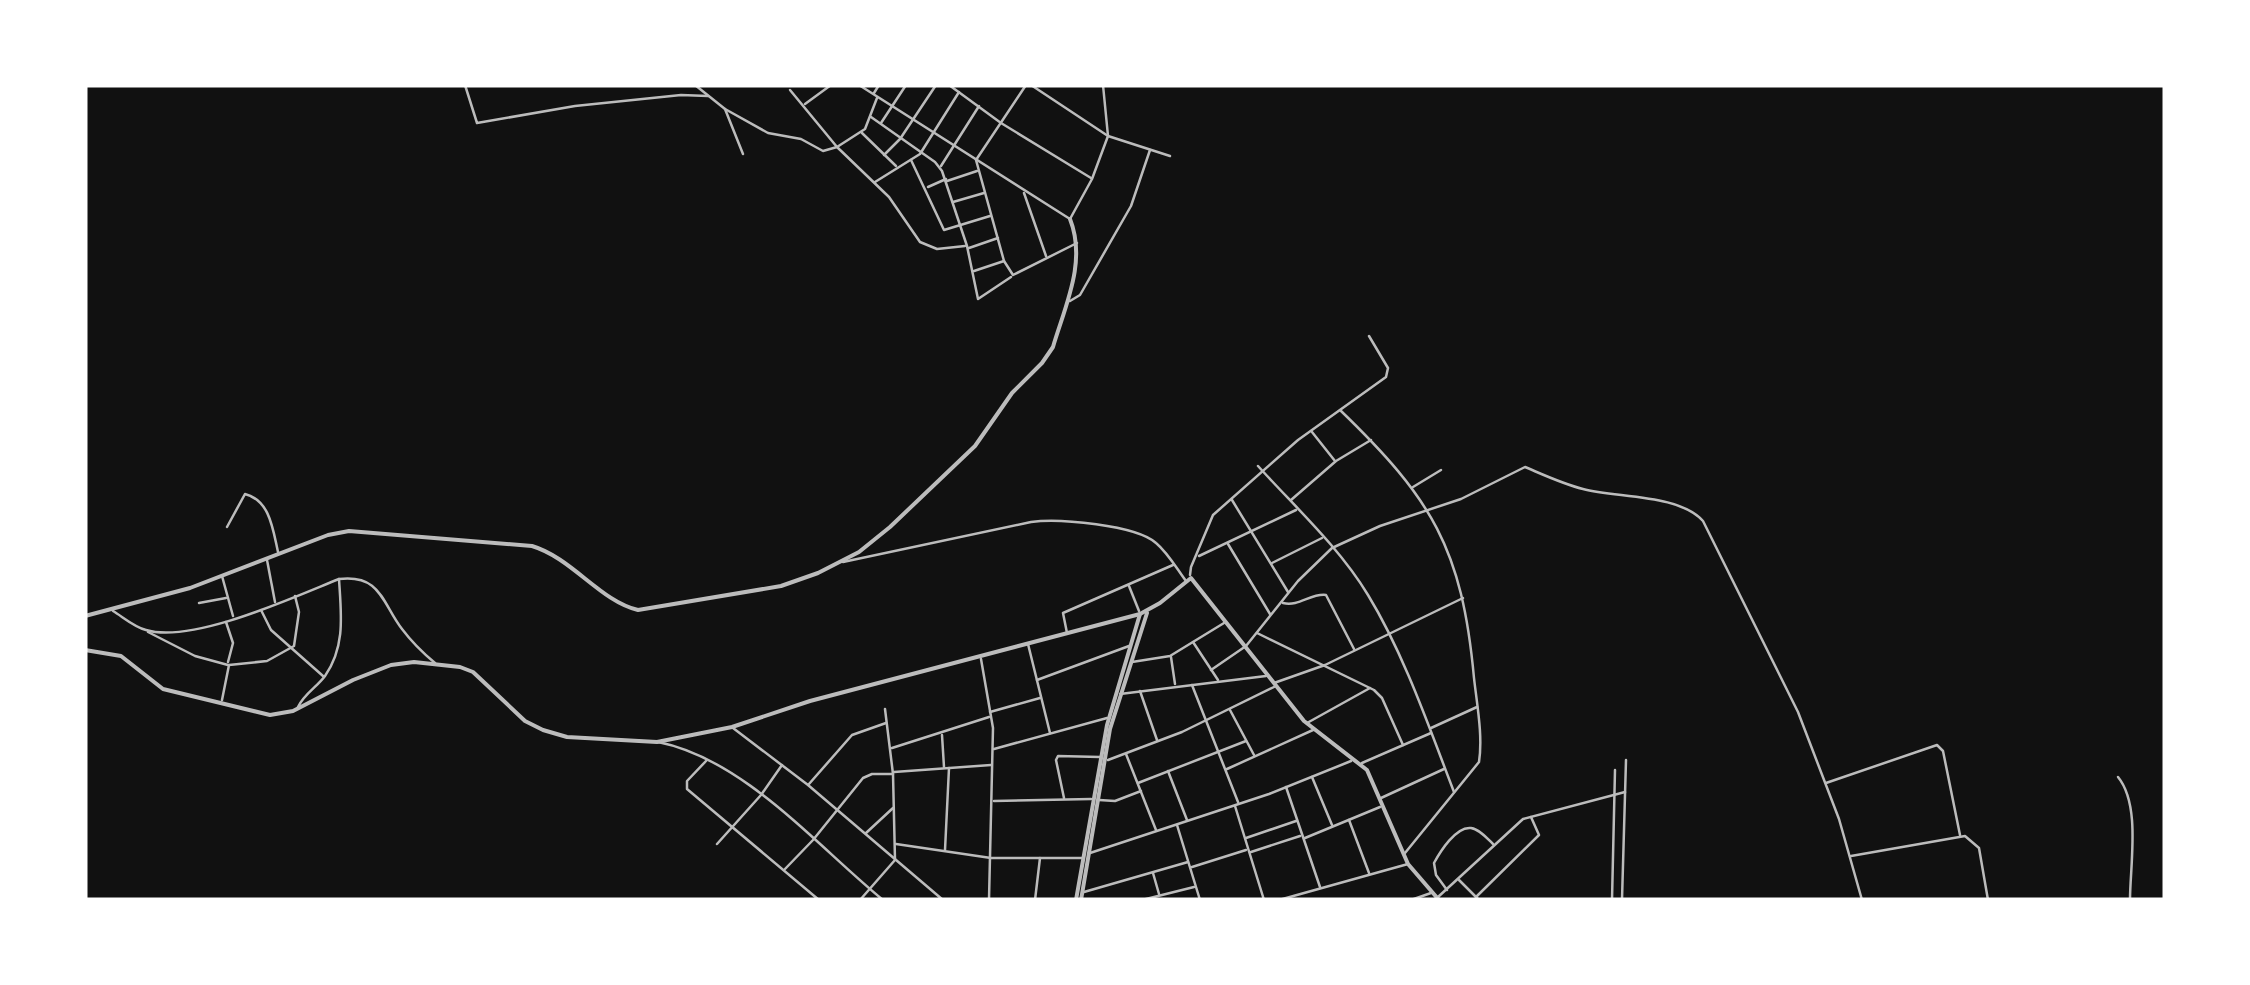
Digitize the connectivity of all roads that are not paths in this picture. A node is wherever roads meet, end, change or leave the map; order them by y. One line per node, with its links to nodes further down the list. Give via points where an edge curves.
1 (465, 85): 14 (street, via 477,123 575,106)
2 (831, 85): 15 (street)
3 (858, 85): 13 (street)
4 (879, 85): 13 (street)
5 (906, 85): 16 (street)
6 (936, 85): 20 (street)
7 (949, 85): 12 (street)
8 (1029, 85): 21 (street); 25 (street)
9 (1104, 85): 25 (street)
10 (699, 86): 14 (street)
11 (790, 90): 15 (street)
12 (960, 92): 17 (street); 24 (street)
13 (875, 95): 16 (street); 19 (street)
14 (708, 96): 18 (street)
15 (804, 105): 28 (street)
16 (892, 106): 20 (street); 22 (street)
17 (979, 106): 21 (street); 27 (street)
18 (725, 109): 28 (street, via 772,135 823,150); 30 (street)
19 (870, 116): 22 (street); 23 (street)
20 (914, 118): 24 (street); 26 (street)
21 (1001, 122): 35 (street); 39 (street)
22 (880, 124): 26 (street)
23 (861, 132): 28 (street); 32 (street)
24 (934, 132): 27 (street); 31 (street)
25 (1108, 136): 29 (street); 39 (street)
26 (900, 138): 31 (street); 32 (street)
27 (955, 144): 35 (street); 37 (street)
28 (837, 147): 41 (street)
29 (1150, 150): 33 (street); 56 (street, via 1131,206 1082,292)
30 (743, 154)
31 (920, 154): 34 (street); 37 (street)
32 (884, 155): 36 (street)
33 (1170, 156)
34 (911, 160): 36 (street); 42 (street)
35 (976, 160): 38 (street); 43 (street)
36 (898, 168): 41 (street)
37 (940, 168): 40 (street)
38 (979, 170): 40 (street); 44 (street)
39 (1092, 179): 47 (street)
40 (947, 180): 42 (street); 45 (street)
41 (874, 183): 51 (street, via 923,245)
42 (926, 188): 48 (street, via 944,230)
43 (1025, 191): 47 (street); 52 (street)
44 (985, 192): 45 (street); 46 (street)
45 (953, 202): 48 (street)
46 (992, 216): 48 (street); 49 (street)
47 (1070, 219): 50 (street)
48 (961, 226): 51 (street)
49 (998, 238): 51 (street); 53 (street)
50 (1077, 243): 52 (street); 56 (street)
51 (967, 248): 54 (street)
52 (1046, 258): 55 (street)
53 (1004, 261): 54 (street); 55 (street)
54 (972, 272): 55 (street, via 978,299)
55 (1013, 276)
56 (1067, 300): 78 (street, via 1048,356 975,446 882,535)
57 (1369, 336): 58 (street, via 1388,375)
58 (1340, 410): 59 (street); 60 (street)
59 (1310, 431): 61 (street); 64 (street)
60 (1371, 440): 61 (street); 65 (street)
61 (1336, 461): 67 (street)
62 (1258, 466): 64 (street)
63 (1442, 470): 65 (street)
64 (1264, 473): 66 (street); 67 (street)
65 (1413, 487): 69 (street)
66 (1232, 500): 71 (street); 77 (street, via 1208,521)
67 (1290, 502): 68 (street)
68 (1297, 510): 71 (street); 72 (street)
69 (1429, 512): 74 (street); 88 (street); 169 (street, via 1525,467 1584,490 1695,513 1772,658)
70 (227, 527): 75 (street, via 246,494 255,496 264,505)
71 (1251, 533): 73 (street); 79 (street)
72 (1322, 538): 74 (street); 79 (street)
73 (1228, 542): 77 (street); 96 (street)
74 (1332, 548): 85 (street); 104 (street, via 1369,596)
75 (278, 554): 76 (street); 78 (street, via 349,531 516,542 556,555 618,602 642,610 781,586)
76 (266, 558): 81 (street); 91 (street)
77 (1196, 558): 83 (street)
78 (841, 562): 80 (street, via 1054,520 1146,537)
79 (1270, 564): 85 (street)
80 (1174, 565): 83 (street); 84 (street)
81 (222, 576): 87 (street); 93 (street)
82 (339, 579): 86 (street); 115 (street, via 354,578 382,593 401,628); 120 (street, via 340,638)
83 (1189, 579): 94 (street); 100 (street)
84 (1128, 584): 95 (street); 102 (street, via 1062,613)
85 (1288, 593): 89 (street)
86 (294, 596): 91 (street); 110 (street, via 298,637)
87 (228, 598): 90 (street); 98 (street)
88 (1464, 598): 104 (street); 131 (street)
89 (1281, 602): 96 (street); 111 (street, via 1326,595)
90 (199, 603)
91 (275, 603): 92 (street)
92 (260, 608): 98 (street); 110 (street)
93 (110, 609): 97 (street); 101 (street)
94 (1148, 610): 95 (street); 114 (street)
95 (1140, 614): 102 (street); 107 (street)
96 (1270, 615): 103 (street)
97 (85, 616)
98 (234, 618): 99 (street)
99 (225, 621): 101 (street, via 188,631); 116 (street, via 232,643)
100 (1227, 622): 106 (street); 108 (street)
101 (143, 630): 116 (street)
102 (1067, 633): 105 (street)
103 (1257, 633): 108 (street); 117 (street)
104 (1387, 634): 111 (street); 142 (street)
105 (1028, 642): 113 (street); 121 (street)
106 (1194, 642): 112 (street); 118 (street)
107 (1130, 645): 121 (street); 136 (street)
108 (1246, 646): 118 (street); 119 (street)
109 (85, 650): 130 (street, via 124,657 163,689)
110 (290, 650): 116 (street, via 267,661); 120 (street)
111 (1355, 650): 117 (street)
112 (1170, 656): 114 (street); 125 (street)
113 (980, 657): 135 (street); 140 (street)
114 (1130, 662): 128 (street)
115 (436, 664): 132 (street, via 384,667); 147 (street, via 470,670 524,721 550,733)
116 (228, 665): 130 (street)
117 (1326, 665): 124 (street); 126 (street)
118 (1212, 670): 122 (street)
119 (1268, 676): 122 (street); 124 (street)
120 (324, 677): 132 (street)
121 (1037, 680): 129 (street)
122 (1219, 682): 123 (street)
123 (1192, 684): 125 (street); 137 (street)
124 (1274, 684): 134 (street); 139 (street)
125 (1176, 686): 127 (street)
126 (1371, 688): 139 (street); 148 (street)
127 (1140, 691): 128 (street); 146 (street)
128 (1120, 694): 155 (street)
129 (1041, 698): 135 (street); 144 (street)
130 (221, 702): 132 (street, via 264,714)
131 (1477, 707): 142 (street); 175 (street, via 1480,760)
132 (298, 708)
133 (885, 709): 138 (street)
134 (1230, 710): 137 (street); 145 (street)
135 (991, 714): 143 (street); 150 (street)
136 (1108, 718): 144 (street); 155 (street)
137 (1206, 721): 146 (street); 151 (street)
138 (887, 722): 149 (street); 171 (street, via 852,734)
139 (1306, 723): 141 (street)
140 (732, 727): 147 (street); 159 (street)
141 (1313, 730): 153 (street); 156 (street)
142 (1430, 731): 148 (street); 162 (street)
143 (942, 732): 149 (street); 161 (street)
144 (1050, 735): 150 (street)
145 (1246, 740): 151 (street); 153 (street)
146 (1158, 741): 152 (street)
147 (657, 742): 154 (street)
148 (1403, 745): 158 (street)
149 (890, 748): 166 (street)
150 (993, 749): 160 (street)
151 (1218, 752): 163 (street); 165 (street)
152 (1126, 753): 155 (street); 170 (street)
153 (1254, 757): 163 (street)
154 (708, 759): 177 (street); 190 (street, via 686,788)
155 (1102, 760): 179 (street); 180 (street, via 1058,756)
156 (1354, 760): 158 (street); 167 (street)
157 (1626, 760): 174 (street)
158 (1361, 764): 178 (street)
159 (782, 765): 171 (street); 177 (street)
160 (992, 765): 161 (street); 181 (street)
161 (946, 768): 166 (street); 202 (street)
162 (1445, 768): 175 (street); 178 (street)
163 (1226, 770): 182 (street)
164 (1614, 770): 176 (street)
165 (1168, 771): 170 (street); 189 (street)
166 (893, 773): 184 (street); 185 (street, via 865,776)
167 (1312, 777): 172 (street); 192 (street)
168 (2118, 778): 242 (street, via 2132,806)
169 (1826, 783): 195 (street, via 1937,745); 206 (street)
170 (1138, 784): 173 (street)
171 (808, 785): 185 (street)
172 (1286, 787): 182 (street); 187 (street)
173 (1141, 792): 179 (street); 193 (street)
174 (1625, 792): 176 (street); 239 (street)
175 (1455, 793): 204 (street)
176 (1614, 794): 186 (street); 238 (street)
177 (761, 795): 190 (street); 198 (street)
178 (1381, 798): 183 (street)
179 (1095, 799): 180 (street); 205 (street)
180 (1064, 800): 181 (street)
181 (992, 801): 207 (street)
182 (1237, 804): 189 (street); 197 (street)
183 (1384, 805): 188 (street); 204 (street)
184 (894, 808): 194 (street); 200 (street)
185 (836, 809): 194 (street); 198 (street)
186 (1530, 816): 201 (street); 224 (street, via 1539,834)
187 (1297, 820): 196 (street); 197 (street)
188 (1349, 820): 192 (street); 215 (street)
189 (1187, 822): 191 (street)
190 (733, 825): 199 (street); 213 (street)
191 (1177, 825): 193 (street); 210 (street)
192 (1332, 827): 196 (street)
193 (1156, 832): 205 (street)
194 (865, 834): 209 (street)
195 (1960, 835): 206 (street); 241 (street, via 1979,848)
196 (1303, 837): 203 (street); 218 (street)
197 (1245, 838): 203 (street)
198 (813, 840): 213 (street); 219 (street)
199 (717, 844)
200 (894, 844): 202 (street); 209 (street)
201 (1494, 844): 216 (street); 220 (street, via 1475,829 1456,834 1434,863)
202 (945, 851): 207 (street)
203 (1249, 851): 212 (street); 235 (street)
204 (1404, 854): 211 (street)
205 (1086, 856): 208 (street); 221 (street); 232 (street)
206 (1850, 856): 240 (street)
207 (991, 858): 208 (street); 230 (street)
208 (1040, 858): 231 (street)
209 (895, 860): 219 (street); 229 (street)
210 (1188, 862): 212 (street); 214 (street)
211 (1408, 864): 215 (street); 222 (street)
212 (1190, 868): 217 (street)
213 (784, 870): 226 (street)
214 (1153, 872): 221 (street); 223 (street)
215 (1370, 875): 218 (street)
216 (1458, 879): 220 (street); 224 (street)
217 (1196, 886): 223 (street); 234 (street)
218 (1320, 888): 236 (street)
219 (870, 890): 227 (street); 228 (street)
220 (1446, 890): 225 (street)
221 (1082, 892): 232 (street)
222 (1432, 893): 225 (street); 237 (street)
223 (1159, 896): 233 (street)
224 (1477, 898)
225 (1438, 899)
226 (819, 900)
227 (860, 900)
228 (883, 900)
229 (942, 900)
230 (990, 900)
231 (1035, 900)
232 (1079, 900)
233 (1143, 900)
234 (1200, 900)
235 (1264, 900)
236 (1280, 900)
237 (1412, 900)
238 (1612, 900)
239 (1622, 900)
240 (1862, 900)
241 (1988, 900)
242 (2130, 900)

